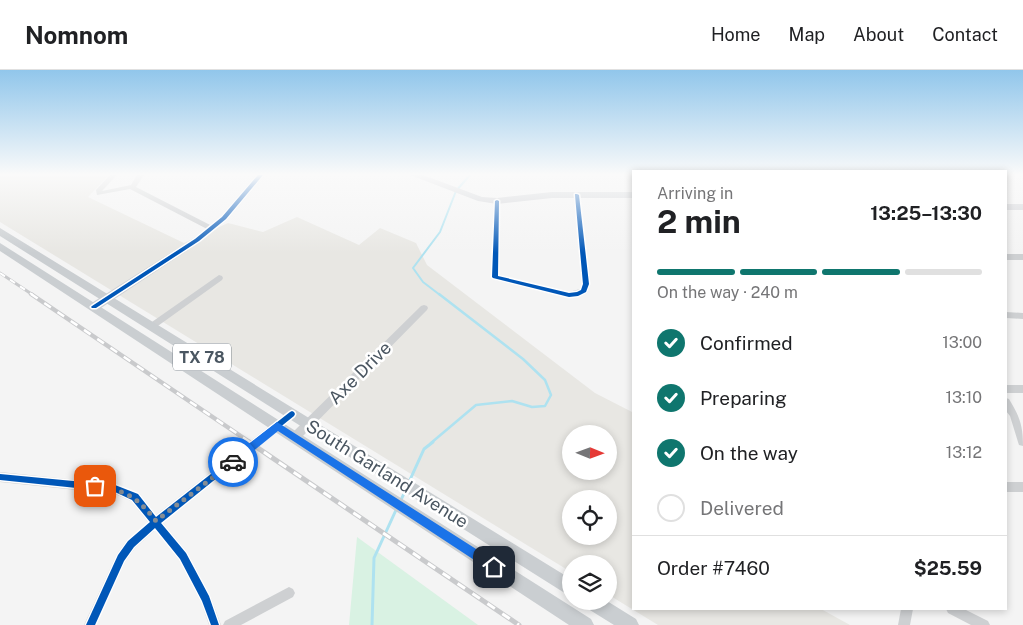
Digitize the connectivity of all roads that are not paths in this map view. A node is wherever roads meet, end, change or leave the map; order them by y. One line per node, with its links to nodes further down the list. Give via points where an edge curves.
1 (159, 201): 7 (street)
2 (239, 201): 7 (street)
3 (497, 201): 4 (street, via 494,277 569,295 584,291 586,284)
4 (578, 201)
5 (1007, 206): 6 (street)
6 (1023, 207)
7 (212, 228): 13 (street, via 184,250)
8 (0, 231): 13 (main road, South Garland Avenue / TX 78)
9 (0, 246): 14 (main road, South Garland Avenue / TX 78)
10 (1007, 257): 11 (street)
11 (1023, 257)
12 (219, 278): 18 (street)
13 (108, 298): 14 (street); 18 (main road, South Garland Avenue / TX 78)
14 (94, 307): 24 (main road, South Garland Avenue / TX 78)
15 (424, 308): 23 (street, Axe Drive)
16 (1007, 315): 17 (street)
17 (1023, 316)
18 (152, 326): 22 (main road, South Garland Avenue / TX 78)
19 (1007, 389): 20 (street)
20 (1023, 389)
21 (1007, 404): 26 (street)
22 (292, 414): 23 (main road, South Garland Avenue / TX 78); 24 (street)
23 (308, 424): 25 (street, Axe Drive); 31 (main road, South Garland Avenue / TX 78)
24 (277, 426): 25 (main road, South Garland Avenue / TX 78); 30 (street)
25 (295, 437): 39 (main road, South Garland Avenue / TX 78)
26 (1023, 442)
27 (0, 477): 30 (street, via 115,489 135,497)
28 (1007, 487): 29 (street)
29 (1023, 487)
30 (156, 521): 36 (street, via 121,558); 37 (street, via 183,556 206,598)
31 (562, 583)
32 (290, 593): 38 (street)
33 (606, 610): 40 (main road)
34 (907, 610): 41 (street)
35 (954, 610): 42 (street)
36 (90, 625)
37 (215, 625)
38 (229, 625)
39 (585, 625)
40 (630, 625)
41 (904, 625)
42 (984, 625)

